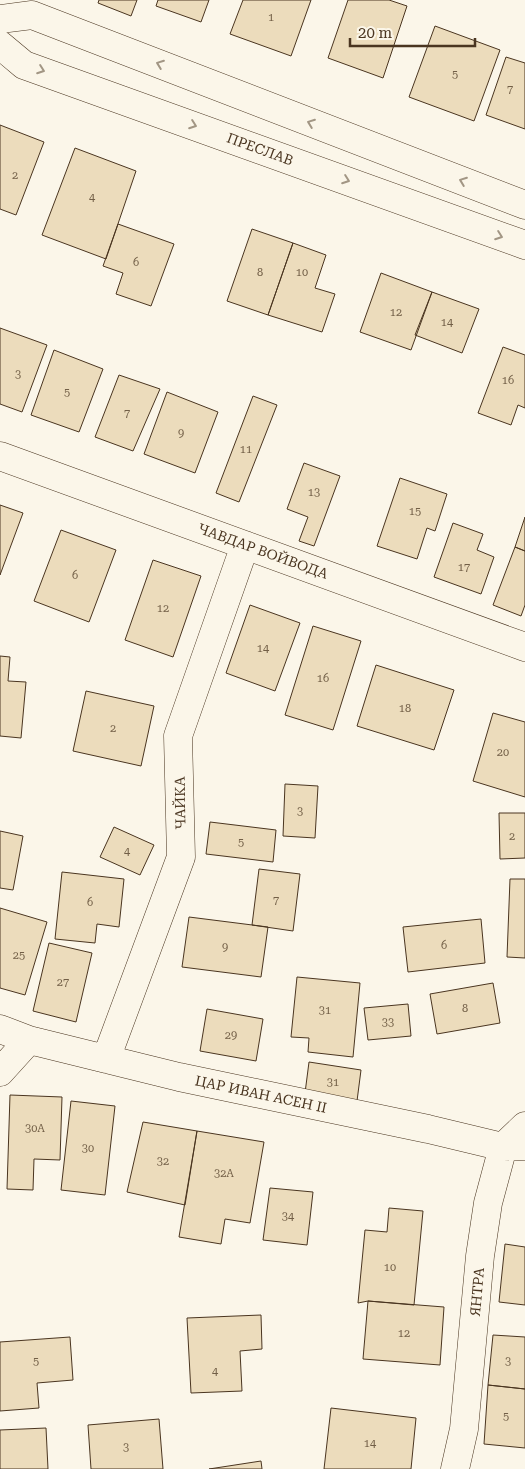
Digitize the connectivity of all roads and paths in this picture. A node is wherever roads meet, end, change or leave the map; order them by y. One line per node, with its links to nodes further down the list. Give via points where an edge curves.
1 (36, 8): 2 (street); 4 (street, one-way to 1)
2 (0, 19)
3 (0, 44): 5 (street, ПРЕСЛАВ, one-way to 5, via 24,64)
4 (525, 204)
5 (525, 245)
6 (0, 456): 7 (street, ЧАВДАР ВОЙВОДА)
7 (245, 545): 8 (street, ЧАВДАР ВОЙВОДА); 11 (street, ЧАЙКА, via 178,736 181,857)
8 (525, 646)
9 (0, 1029): 10 (street, ЦАР ИВАН АСЕН II)
10 (28, 1040): 11 (street, ЦАР ИВАН АСЕН II); 12 (street)
11 (106, 1059): 14 (street, ЦАР ИВАН АСЕН II)
12 (0, 1072)
13 (525, 1126): 14 (street)
14 (514, 1146): 15 (street, ЯНТРА, via 488,1204 464,1429)
15 (455, 1469)

